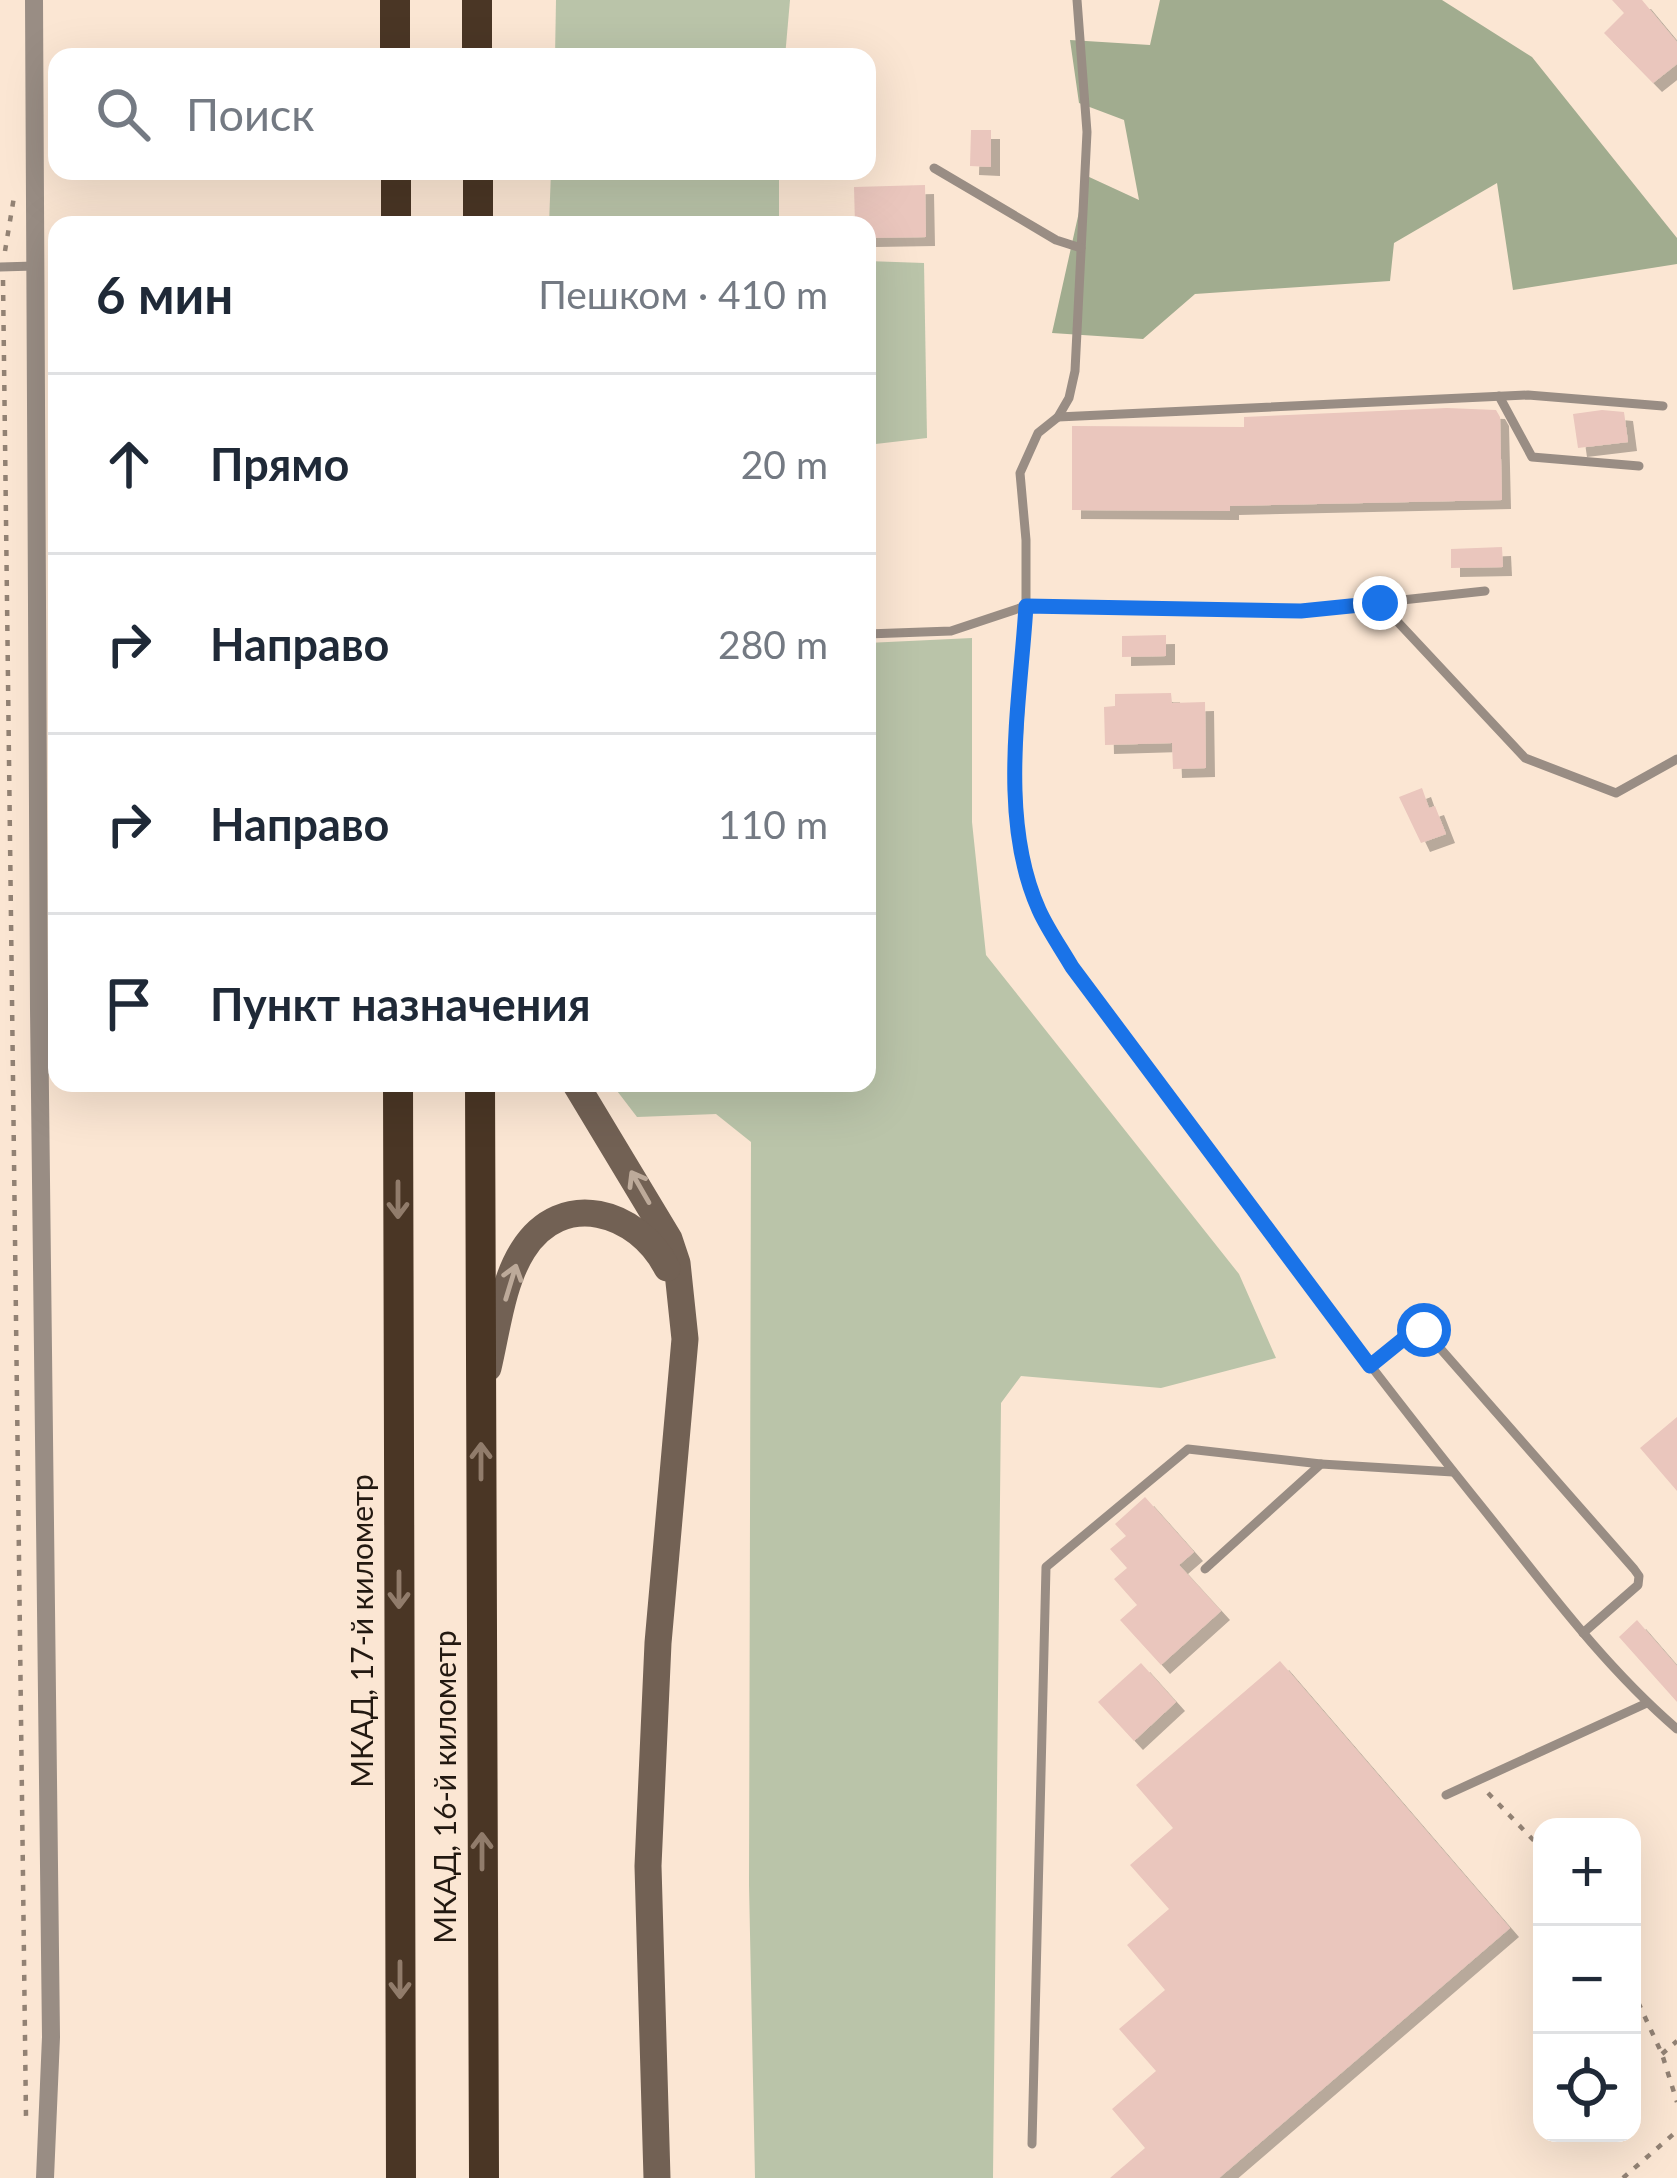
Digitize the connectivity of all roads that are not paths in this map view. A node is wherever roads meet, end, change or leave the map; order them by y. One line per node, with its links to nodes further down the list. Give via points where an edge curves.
1 (34, 0): 13 (street)
2 (395, 0): 5 (highway)
3 (477, 0): 6 (highway)
4 (1077, 0): 12 (lane, via 1087,132)
5 (395, 48)
6 (477, 48)
7 (934, 168): 12 (lane)
8 (395, 180): 10 (highway)
9 (478, 180): 11 (highway)
10 (396, 216)
11 (478, 216)
12 (1081, 248): 17 (lane, via 1075,371)
13 (35, 266): 14 (lane); 38 (street, via 51,2036)
14 (2, 267)
15 (1499, 396): 16 (lane); 17 (lane); 18 (lane, via 1532,457)
16 (1663, 406)
17 (1058, 417): 21 (lane, via 1038,433 1020,472)
18 (1639, 466)
19 (1485, 591): 20 (lane)
20 (1380, 603): 21 (lane, via 1301,611); 23 (lane, via 1526,758 1616,793)
21 (1026, 606): 22 (lane, via 952,631); 28 (lane, via 1016,778 1021,848 1038,909 1072,967)
22 (876, 634)
23 (1677, 759)
24 (398, 1092): 39 (highway, МКАД, 17-й километр, one-way to 39)
25 (480, 1092): 29 (highway)
26 (580, 1092): 27 (main road, one-way to 26, via 669,1239)
27 (680, 1294): 29 (main road, one-way to 27, via 513,1269 536,1233 557,1221 608,1214 628,1224 646,1238); 41 (main road, via 685,1339 648,1866)
28 (1370, 1366): 31 (lane); 33 (lane, via 1424,1330 1634,1568 1638,1585)
29 (481, 1395): 40 (highway, МКАД, 16-й километр, one-way to 29)
30 (1322, 1464): 31 (lane); 32 (lane); 37 (lane, via 1188,1449 1046,1567)
31 (1454, 1472): 33 (lane)
32 (1204, 1569)
33 (1583, 1633): 34 (lane)
34 (1647, 1703): 35 (lane); 36 (lane)
35 (1677, 1729)
36 (1446, 1795)
37 (1032, 2144)
38 (45, 2178)
39 (401, 2178)
40 (484, 2178)
41 (657, 2178)

